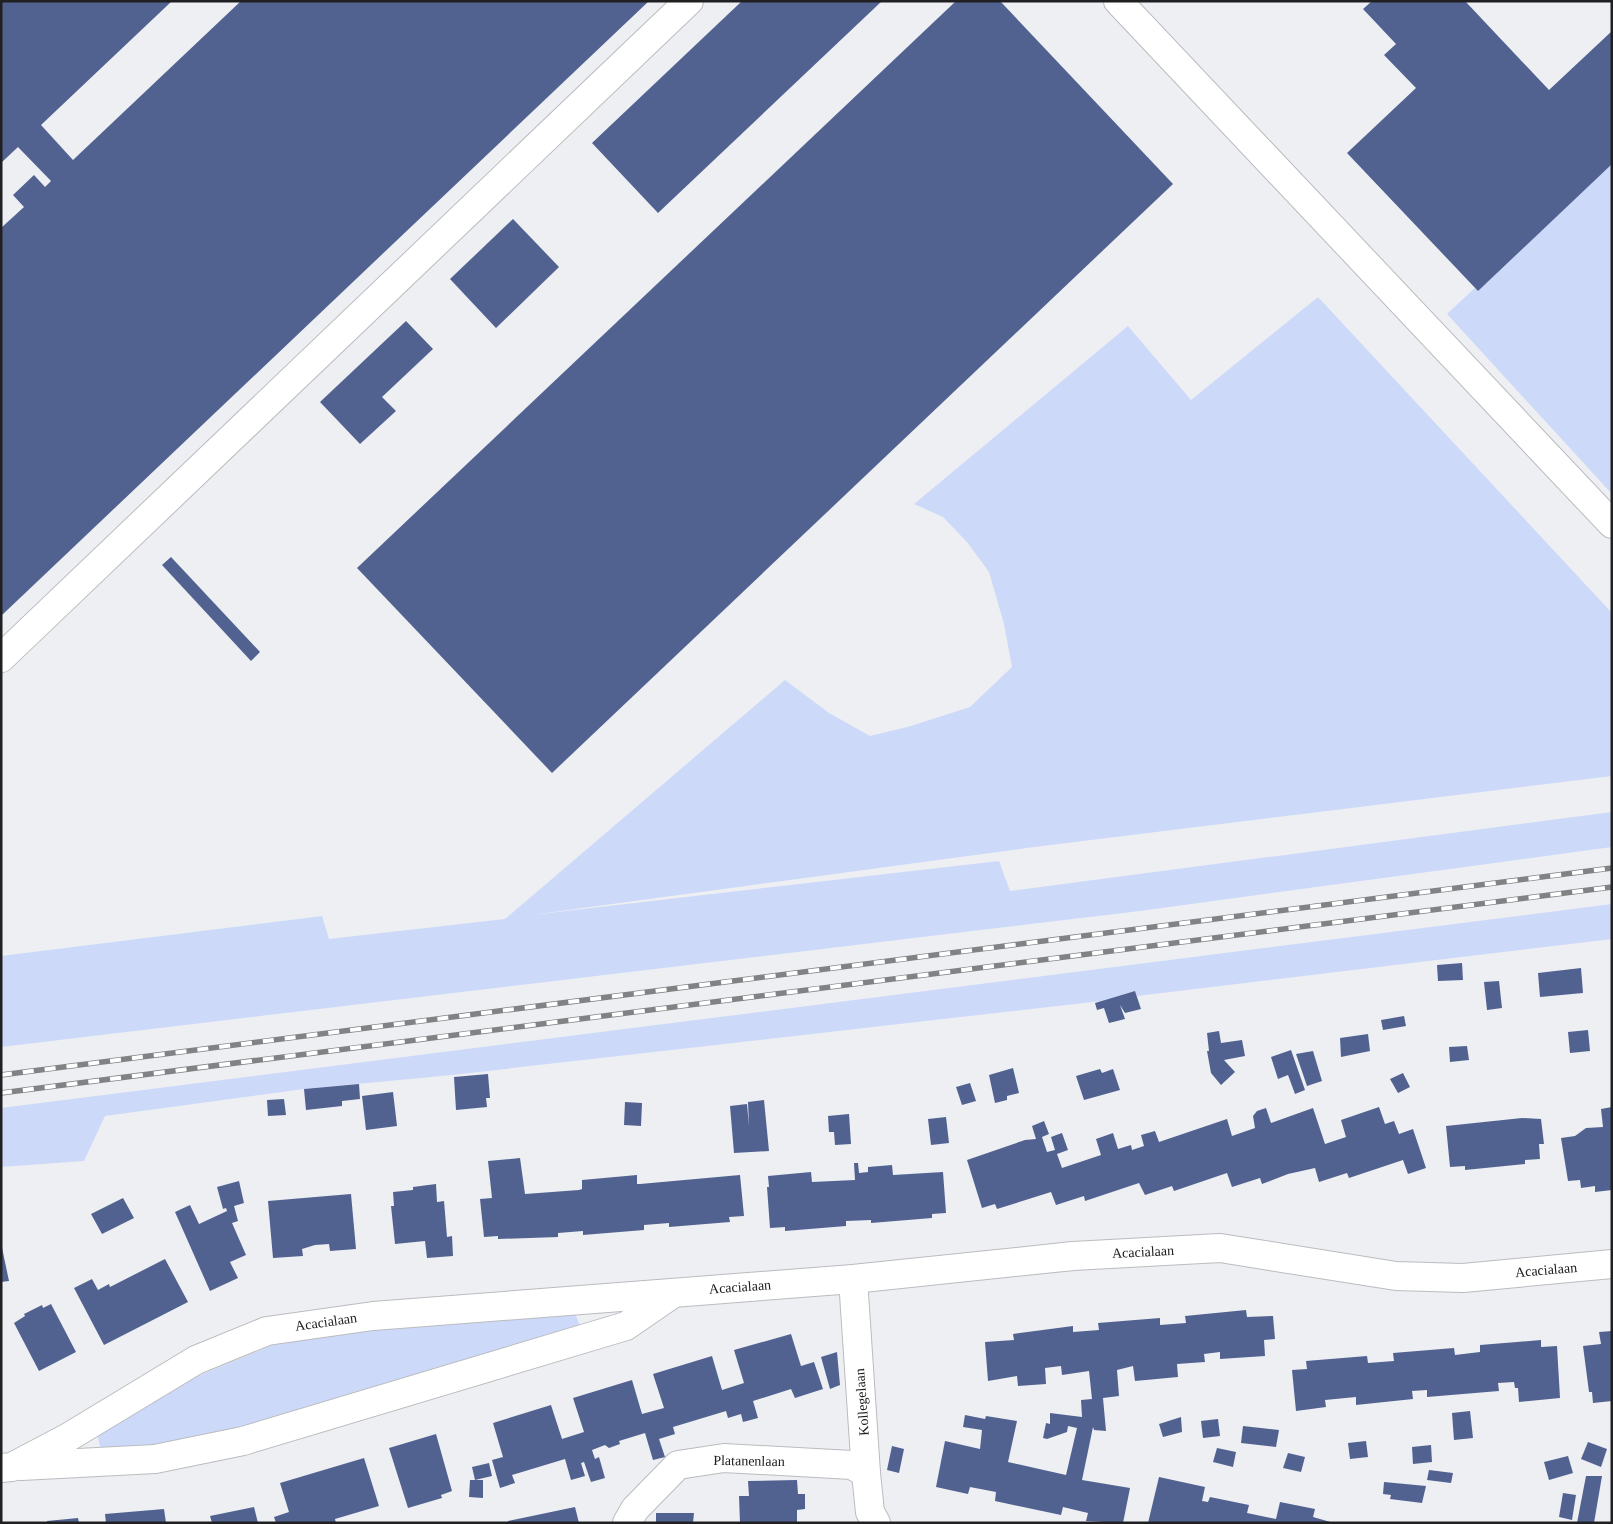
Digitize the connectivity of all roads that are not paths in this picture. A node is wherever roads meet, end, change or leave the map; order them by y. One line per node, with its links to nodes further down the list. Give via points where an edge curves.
1 (689, 1): 4 (street)
2 (1118, 1): 3 (street)
3 (1612, 524)
4 (1, 658)
5 (1612, 1264): 6 (street, Acacialaan, via 1463,1278 1396,1276 1220,1248 1073,1256)
6 (853, 1279): 7 (street, Acacialaan); 9 (street, Kollegelaan)
7 (674, 1292): 8 (street, Acacialaan, via 626,1326 243,1441 155,1459); 8 (street, Acacialaan, via 373,1316 267,1331 196,1360 67,1438)
8 (7, 1467)
9 (866, 1473): 10 (street, Platanenlaan, via 852,1465 724,1458 678,1465 635,1509); 11 (street, Kollegelaan, via 870,1512)
10 (627, 1523)
11 (876, 1523)

